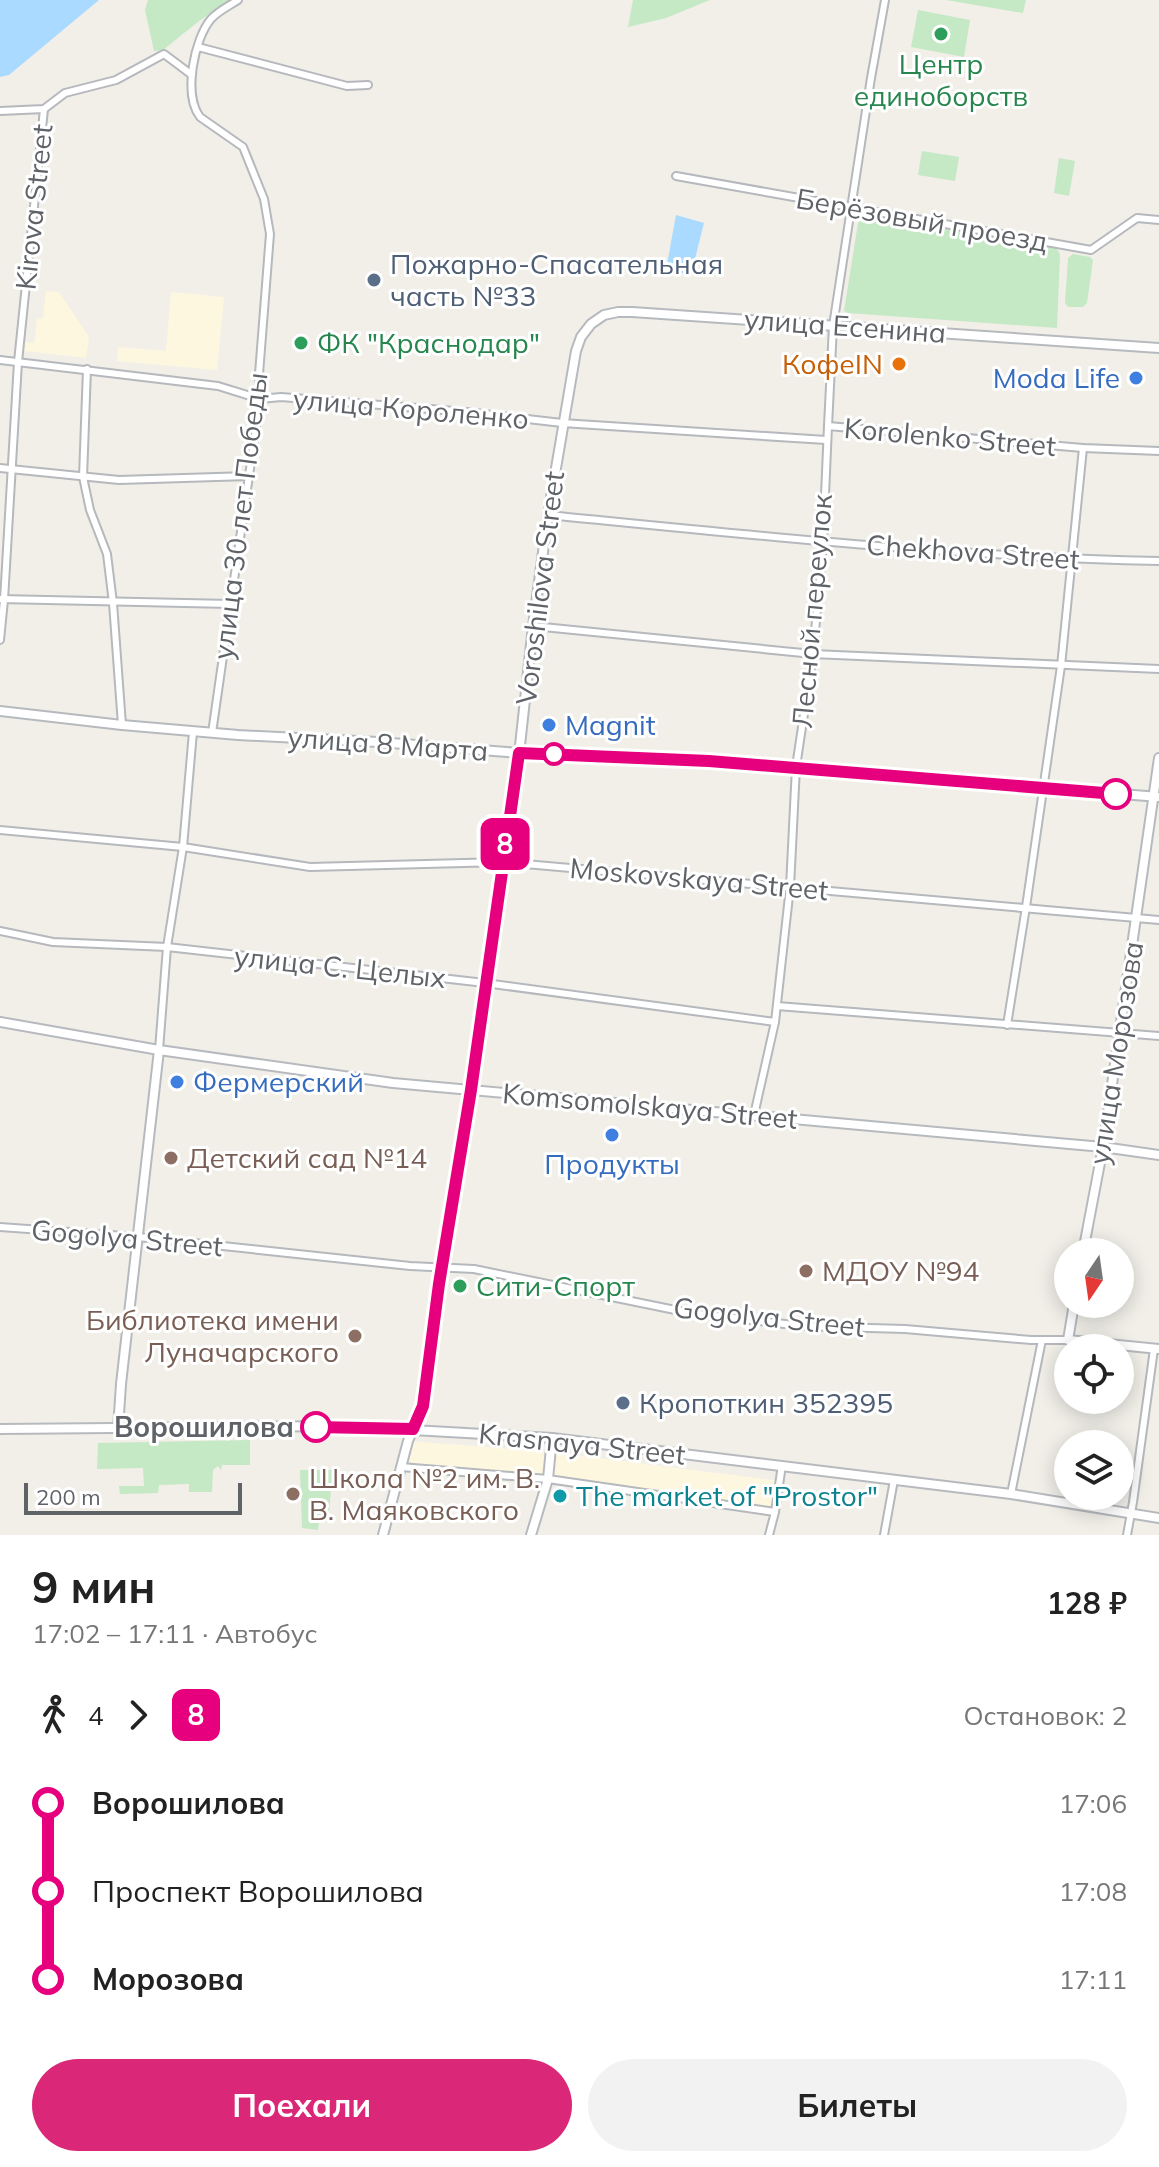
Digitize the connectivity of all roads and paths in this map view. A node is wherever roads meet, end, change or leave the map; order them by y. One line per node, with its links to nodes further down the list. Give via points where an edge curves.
1 (238, 0): 3 (street, via 212,17)
2 (885, 0): 9 (street)
3 (198, 44): 4 (street, улица 30 лет Победы); 5 (street, via 347,86)
4 (192, 75): 6 (street, via 164,54 116,80 65,93); 16 (street, улица 30 лет Победы, via 195,110 243,147 264,199 270,234)
5 (368, 85)
6 (44, 109): 7 (street); 14 (street, Kirova Street)
7 (0, 111)
8 (676, 176): 9 (street, Берёзовый проезд)
9 (850, 207): 10 (street, Берёзовый проезд, via 1091,250 1137,218); 11 (street)
10 (1159, 220)
11 (833, 326): 12 (main road, улица Есенина); 17 (main road, улица Есенина, via 646,312 604,315 581,337); 18 (street)
12 (1159, 348)
13 (0, 360): 14 (street)
14 (18, 362): 15 (street); 23 (street, Kirova Street)
15 (87, 369): 16 (street, via 218,386); 25 (street)
16 (260, 399): 17 (street, улица Короленко); 24 (street, улица 30 лет Победы)
17 (562, 423): 19 (street, Korolenko Street); 26 (main road, Voroshilova Street)
18 (828, 426): 19 (street, Korolenko Street); 20 (street, Korolenko Street)
19 (826, 440): 27 (street, Лесной переулок)
20 (1083, 448): 21 (street, Korolenko Street); 28 (street)
21 (1159, 451)
22 (0, 468): 23 (street)
23 (12, 469): 25 (street); 30 (street, Kirova Street)
24 (249, 476): 25 (street); 32 (street, улица 30 лет Победы)
25 (83, 477): 31 (street, via 107,554)
26 (548, 515): 27 (street, Chekhova Street); 33 (main road, Voroshilova Street)
27 (823, 542): 28 (street, Chekhova Street); 35 (street, Лесной переулок)
28 (1072, 559): 29 (street, Chekhova Street); 36 (street)
29 (1159, 561)
30 (2, 600): 31 (street); 34 (street, Kirova Street)
31 (113, 603): 32 (street); 39 (street)
32 (231, 604): 41 (street, улица 30 лет Победы)
33 (533, 626): 35 (street); 42 (main road, Voroshilova Street)
34 (0, 640)
35 (813, 654): 36 (street); 44 (street, Лесной переулок)
36 (1061, 666): 37 (street); 45 (street)
37 (1159, 669)
38 (0, 711): 39 (main road, улица 8 Марта)
39 (122, 725): 40 (main road, улица 8 Марта)
40 (193, 732): 41 (main road, улица 8 Марта); 48 (street)
41 (212, 733): 42 (main road, улица 8 Марта)
42 (519, 753): 44 (main road, улица 8 Марта); 49 (main road, Voroshilova Street)
43 (1159, 758): 46 (main road, улица Морозова)
44 (796, 767): 45 (main road, улица 8 Марта); 50 (street, Лесной переулок)
45 (1042, 788): 46 (main road, улица 8 Марта); 51 (street)
46 (1156, 797): 52 (main road, улица Морозова)
47 (0, 830): 48 (street, Moskovskaya Street)
48 (183, 847): 49 (street, Moskovskaya Street, via 310,867); 55 (street)
49 (502, 862): 50 (street, Moskovskaya Street); 56 (main road, Voroshilova Street)
50 (790, 887): 51 (street, Moskovskaya Street); 57 (street, Лесной переулок)
51 (1026, 907): 52 (street, Moskovskaya Street); 60 (street)
52 (1137, 918): 53 (street, Moskovskaya Street); 61 (main road, улица Морозова)
53 (1159, 920)
54 (0, 931): 55 (street, улица С. Целых, via 53,942)
55 (167, 947): 56 (street, улица С. Целых); 63 (street)
56 (485, 983): 59 (street, улица С. Целых); 64 (main road, Voroshilova Street)
57 (777, 1006): 59 (street, Лесной переулок); 60 (street)
58 (0, 1022): 63 (main road, Komsomolskaya Street)
59 (775, 1022): 65 (street, Лесной переулок)
60 (1007, 1025): 61 (street)
61 (1120, 1033): 62 (street); 66 (main road, улица Морозова)
62 (1159, 1036)
63 (159, 1050): 64 (main road, Komsomolskaya Street); 69 (main road)
64 (471, 1090): 65 (main road, Komsomolskaya Street); 71 (main road, Voroshilova Street)
65 (754, 1115): 66 (main road, Komsomolskaya Street)
66 (1103, 1147): 67 (main road, Komsomolskaya Street); 70 (main road, улица Морозова)
67 (1159, 1155)
68 (0, 1227): 69 (street, Gogolya Street)
69 (138, 1237): 71 (street, Gogolya Street); 77 (main road)
70 (1086, 1238)
71 (442, 1268): 72 (street, Gogolya Street, via 474,1269 690,1313 802,1326); 78 (main road, Voroshilova Street, via 423,1406)
72 (1042, 1340): 73 (street, Gogolya Street); 84 (street)
73 (1054, 1340)
74 (1134, 1347): 75 (main road, Gogolya Street)
75 (1156, 1349): 86 (street)
76 (0, 1429): 77 (main road, Krasnaya Street)
77 (118, 1429): 78 (main road, Krasnaya Street)
78 (413, 1429): 79 (main road, Krasnaya Street); 81 (main road, Voroshilova Street)
79 (552, 1438): 80 (main road, Krasnaya Street); 82 (main road)
80 (782, 1465): 83 (main road, Krasnaya Street); 85 (street)
81 (401, 1467): 82 (street, Krasnaya Street); 88 (main road, Voroshilova Street)
82 (548, 1479): 85 (street, Krasnaya Street); 89 (main road)
83 (894, 1480): 84 (main road, Krasnaya Street); 91 (street)
84 (1011, 1494): 86 (main road, Krasnaya Street)
85 (775, 1512): 90 (street)
86 (1131, 1514): 87 (main road, Krasnaya Street); 92 (street)
87 (1159, 1518)
88 (383, 1535)
89 (531, 1535)
90 (769, 1535)
91 (884, 1535)
92 (1127, 1535)

